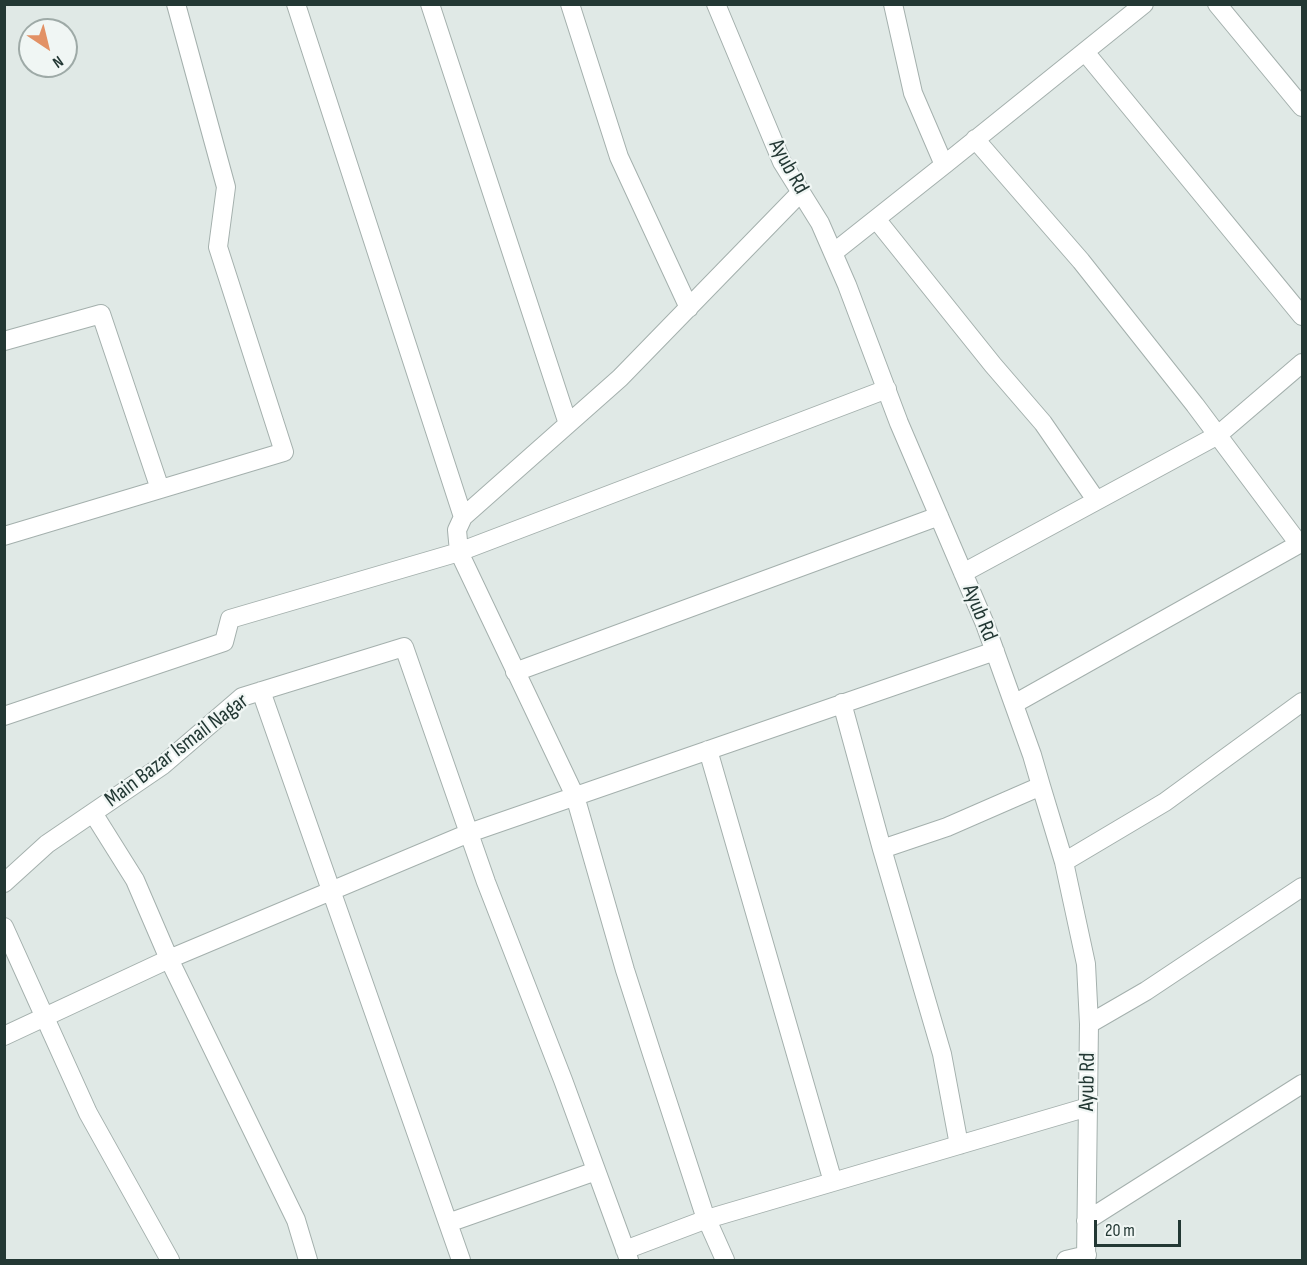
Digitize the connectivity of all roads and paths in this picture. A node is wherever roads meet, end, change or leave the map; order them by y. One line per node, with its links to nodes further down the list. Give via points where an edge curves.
1 (176, 4): 23 (street, via 226,187 218,247 284,452)
2 (296, 4): 26 (street)
3 (430, 4): 21 (street)
4 (570, 4): 16 (street, via 619,157)
5 (716, 4): 13 (street, Ayub Rd, via 782,162)
6 (892, 4): 12 (street, via 913,93)
7 (1144, 4): 9 (street)
8 (1217, 4): 10 (street)
9 (1085, 52): 11 (street); 17 (street)
10 (1299, 97)
11 (975, 139): 12 (street); 22 (street, via 1081,261)
12 (944, 165): 14 (street)
13 (801, 192): 15 (street, Ayub Rd); 16 (street)
14 (876, 219): 15 (street); 24 (street, via 1044,423)
15 (833, 253): 20 (street, Ayub Rd)
16 (689, 308): 21 (street)
17 (1302, 316)
18 (4, 341): 23 (street, via 101,314)
19 (1302, 363): 22 (street)
20 (887, 389): 25 (street, Ayub Rd); 28 (street)
21 (568, 424): 26 (street)
22 (1218, 435): 24 (street); 35 (street, via 1299,544)
23 (160, 489): 27 (street)
24 (1096, 501): 29 (street)
25 (939, 516): 29 (street, Ayub Rd); 31 (street)
26 (463, 517): 28 (street, via 457,530)
27 (4, 536)
28 (459, 552): 31 (street); 36 (street, via 230,619 224,642)
29 (963, 573): 30 (street, Ayub Rd)
30 (995, 651): 34 (street); 35 (street, Ayub Rd)
31 (515, 672): 39 (street)
32 (261, 691): 40 (street, Main Bazar Ismail Nagar, via 242,697 163,765); 41 (street, Main Bazar Ismail Nagar, via 404,647); 46 (street)
33 (1302, 702): 43 (street, via 1165,802)
34 (842, 703): 37 (street); 42 (street)
35 (1014, 704): 38 (street, Ayub Rd)
36 (4, 716)
37 (708, 750): 39 (street); 56 (street)
38 (1041, 786): 42 (street); 43 (street, Ayub Rd)
39 (575, 796): 41 (street); 57 (street, via 625,970)
40 (93, 813): 44 (street, Main Bazar Ismail Nagar, via 47,844); 48 (street, via 135,880)
41 (469, 833): 46 (street); 55 (street)
42 (882, 849): 54 (street, via 942,1054)
43 (1064, 862): 50 (street, Ayub Rd, via 1086,964)
44 (4, 883)
45 (1302, 887): 50 (street, via 1146,991)
46 (331, 891): 48 (street); 59 (street)
47 (4, 927): 49 (street)
48 (170, 959): 49 (street); 63 (street, via 296,1220)
49 (44, 1018): 51 (street); 62 (street, via 88,1113)
50 (1089, 1024): 53 (street, Ayub Rd)
51 (4, 1036)
52 (1302, 1084): 58 (street)
53 (1088, 1107): 54 (street); 58 (street, Ayub Rd)
54 (959, 1145): 56 (street)
55 (596, 1171): 59 (street); 60 (street)
56 (833, 1182): 57 (street)
57 (707, 1219): 60 (street); 65 (street)
58 (1086, 1221): 61 (street, Ayub Rd)
59 (448, 1224): 64 (street)
60 (627, 1255)
61 (1087, 1258): 66 (street)
62 (170, 1260)
63 (308, 1260)
64 (461, 1260)
65 (725, 1260)
66 (1066, 1260)

